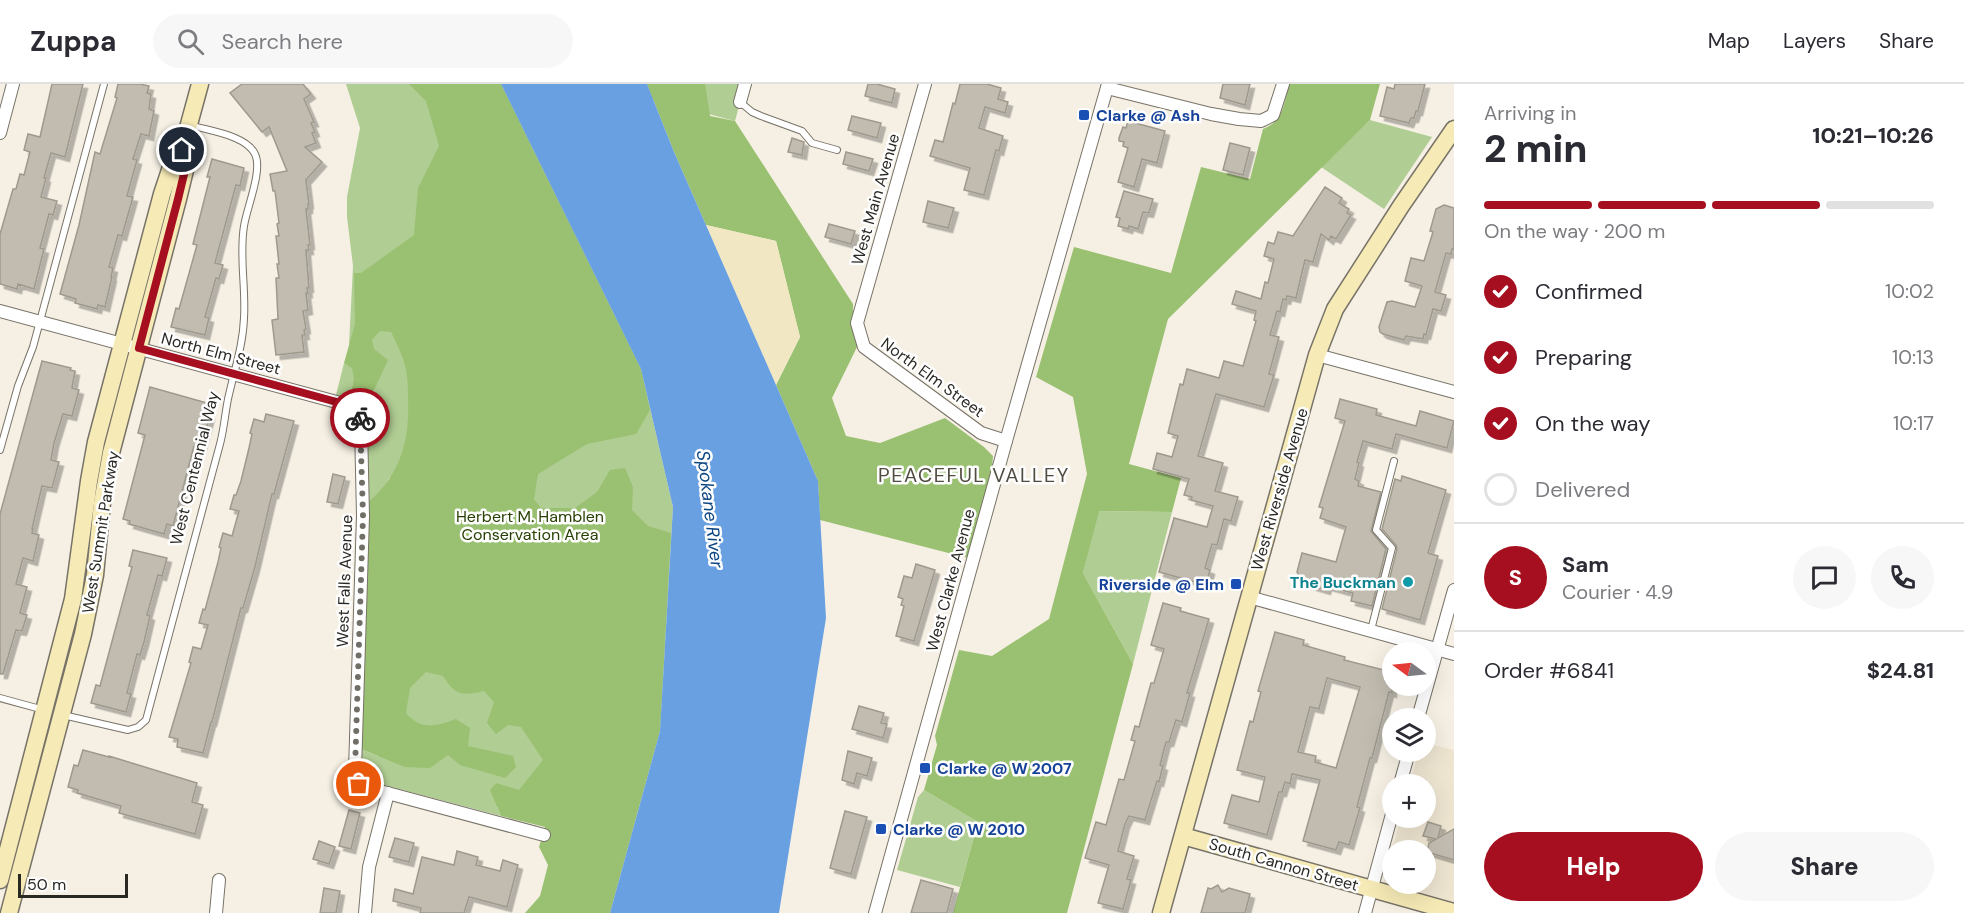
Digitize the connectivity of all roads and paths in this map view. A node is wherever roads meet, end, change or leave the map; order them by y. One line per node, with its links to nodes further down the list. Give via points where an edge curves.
1 (13, 84): 11 (street)
2 (104, 84): 14 (lane)
3 (200, 84): 9 (street, West Summit Parkway)
4 (745, 84): 8 (street)
5 (925, 84): 15 (street, West Main Avenue)
6 (1283, 84): 7 (street, via 1273,115 1256,121 1211,114)
7 (1108, 86): 21 (street, West Clarke Avenue)
8 (740, 102): 12 (lane, via 752,112 795,127 813,143)
9 (189, 125): 16 (street, West Summit Parkway, via 162,194); 18 (lane, West Centennial Way, via 241,140 257,159 242,239 244,314)
10 (1454, 129): 17 (street, West Riverside Avenue, via 1335,309)
11 (0, 133)
12 (837, 150)
13 (0, 311): 14 (street, North Elm Street)
14 (40, 322): 16 (street, North Elm Street); 22 (lane)
15 (857, 323): 21 (street, North Elm Street, via 864,347 981,433)
16 (131, 346): 18 (street, North Elm Street); 31 (street, West Summit Parkway, via 92,461 73,599); 32 (street, West Summit Parkway, via 102,503 95,575)
17 (1317, 355): 19 (street); 25 (street, West Riverside Avenue)
18 (235, 374): 20 (street, North Elm Street); 32 (lane, West Centennial Way, via 146,720 128,730)
19 (1454, 392)
20 (329, 400): 33 (street, West Falls Avenue, via 355,410 361,426 363,516 355,770 362,786)
21 (1006, 441): 44 (street, West Clarke Avenue)
22 (0, 450)
23 (1394, 461): 26 (lane, via 1376,530 1392,548)
24 (1454, 590): 27 (street)
25 (1249, 597): 26 (street); 36 (street, West Riverside Avenue)
26 (1371, 630): 27 (street)
27 (1437, 649): 28 (street); 30 (street)
28 (1454, 654)
29 (0, 698): 31 (lane)
30 (1421, 708)
31 (45, 710): 32 (street, West Centennial Way); 37 (street, West Summit Parkway)
32 (62, 715): 40 (street, West Summit Parkway)
33 (388, 793): 35 (street); 43 (street, via 369,867)
34 (1388, 828): 39 (street)
35 (544, 835)
36 (1183, 836): 39 (street, South Cannon Street); 45 (street, West Riverside Avenue)
37 (0, 880)
38 (219, 880): 42 (street)
39 (1372, 889): 41 (street, South Cannon Street); 46 (street)
40 (7, 908)
41 (1454, 912)
42 (216, 913)
43 (365, 913)
44 (875, 913)
45 (1161, 913)
46 (1365, 913)

